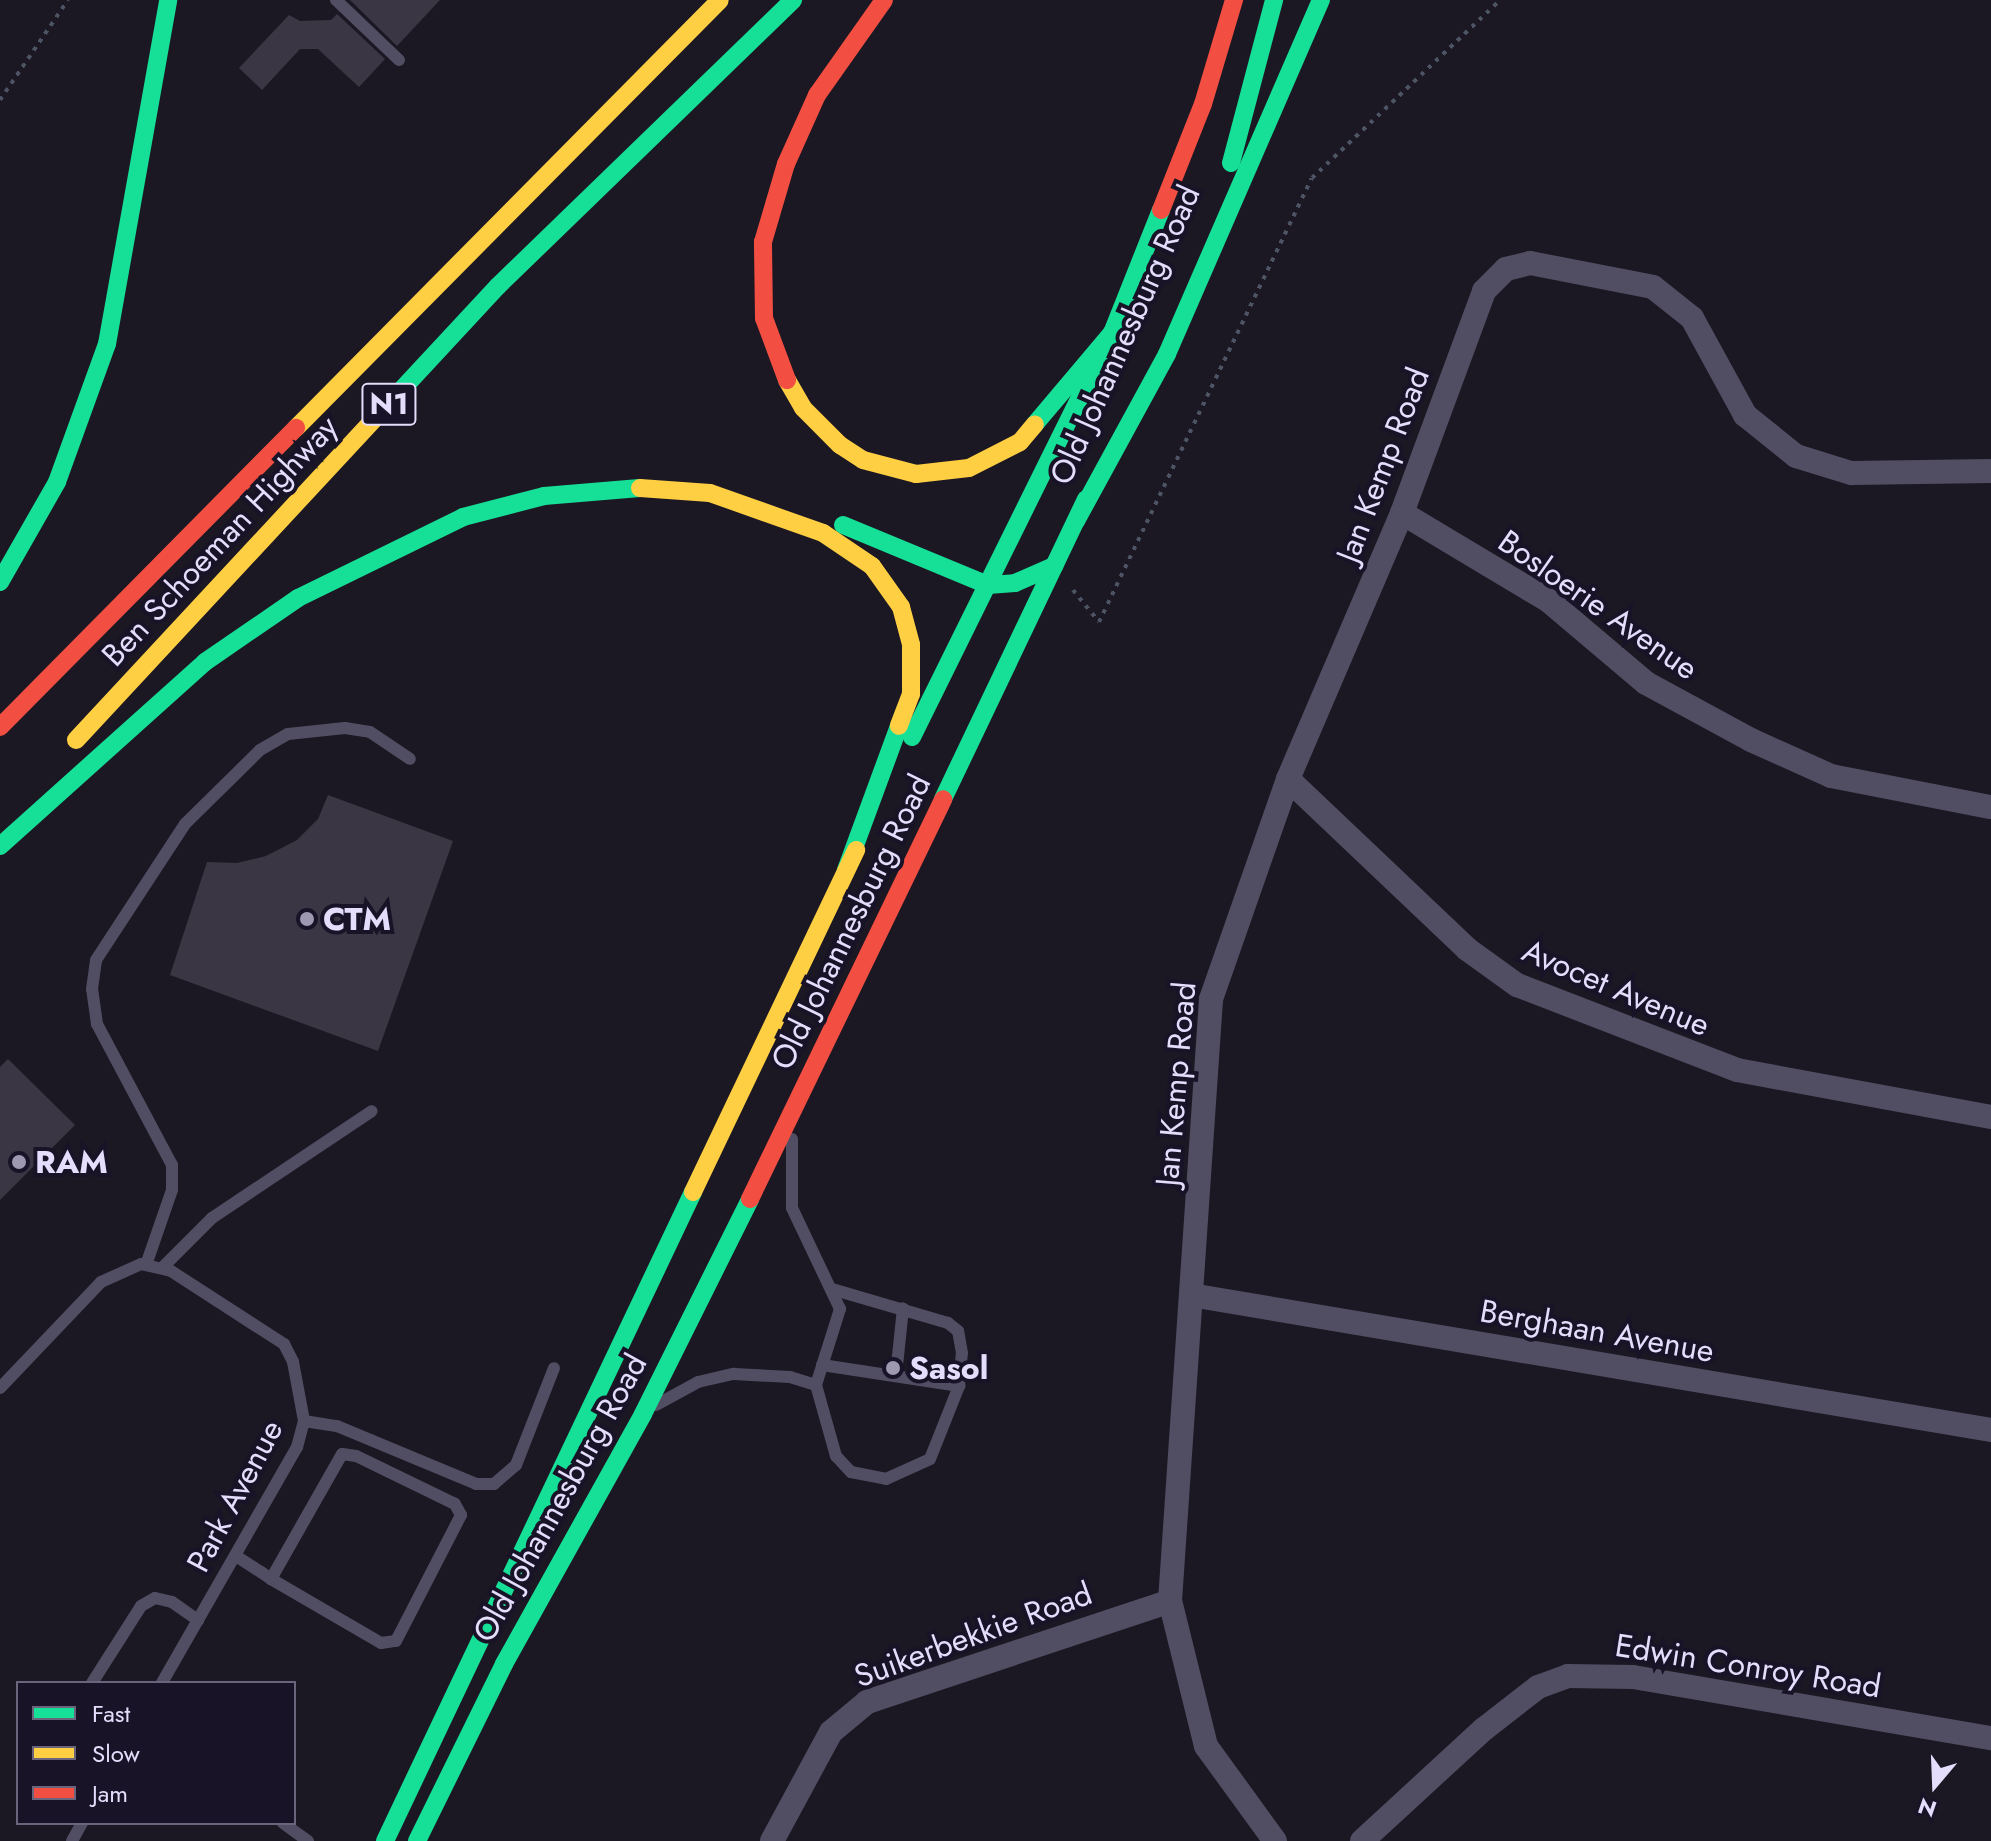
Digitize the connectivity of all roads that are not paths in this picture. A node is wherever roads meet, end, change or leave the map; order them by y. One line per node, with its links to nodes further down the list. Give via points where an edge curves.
1 (168, 0): 16 (main road, via 107,344 57,482)
2 (336, 0): 9 (lane)
3 (720, 0): 18 (main road, Ben Schoeman Highway / N1)
4 (793, 0): 19 (main road, Ben Schoeman Highway / N1, via 498,286)
5 (884, 0): 10 (main road, via 817,95 786,164 763,242 764,318 778,365 803,408 863,460 916,474 969,468 1020,442)
6 (1234, 0): 10 (main road, Old Johannesburg Road, via 1181,164)
7 (1274, 0): 14 (main road, Old Johannesburg Road, via 1240,139 1217,202)
8 (1321, 0): 14 (main road, via 1167,354)
9 (399, 60)
10 (1112, 333): 17 (main road, Old Johannesburg Road)
11 (1991, 471): 13 (street, Jan Kemp Road, via 1851,473 1812,464 1745,415 1692,318 1663,293 1641,283 1544,264 1506,269 1484,291)
12 (710, 493): 17 (main road, via 782,502); 25 (main road, via 620,487 544,496 463,517 381,554 298,598 205,662); 26 (main road, via 823,533 853,550 887,583 909,627 911,694)
13 (1402, 513): 21 (street, Jan Kemp Road); 23 (street, Bosloerie Avenue, via 1549,601 1646,683 1751,740 1845,779)
14 (1076, 521): 15 (main road, Old Johannesburg Road)
15 (1054, 566): 17 (main road, via 1015,583); 28 (main road, Old Johannesburg Road)
16 (0, 582)
17 (988, 585): 26 (main road, Old Johannesburg Road)
18 (0, 727)
19 (65, 752)
20 (410, 759): 30 (lane, via 370,732 345,728 288,734 260,750 185,824 96,960 92,989 97,1024 172,1165 172,1190)
21 (1288, 779): 29 (street, Avocet Avenue, via 1467,949 1517,985 1737,1070); 33 (street, Jan Kemp Road, via 1211,999)
22 (22, 799): 24 (main road)
23 (1991, 807)
24 (0, 822)
25 (0, 846)
26 (846, 870): 53 (main road, Old Johannesburg Road)
27 (372, 1111): 31 (lane, via 212,1218)
28 (793, 1112): 32 (lane, via 792,1208 805,1243); 41 (main road, Old Johannesburg Road)
29 (1991, 1117)
30 (146, 1265): 31 (lane, Park Avenue); 40 (lane, Park Avenue, via 127,1266 101,1282)
31 (162, 1268): 42 (lane, Park Avenue, via 257,1322 284,1344 293,1362)
32 (835, 1290): 34 (lane); 35 (lane, via 838,1321)
33 (1191, 1295): 43 (street, Berghaan Avenue); 46 (street, Jan Kemp Road)
34 (903, 1308): 37 (lane); 39 (lane, via 958,1331)
35 (822, 1365): 37 (lane); 38 (lane)
36 (554, 1368): 42 (lane, via 516,1465 494,1484 476,1484 337,1426)
37 (896, 1375): 39 (lane)
38 (816, 1385): 39 (lane, via 836,1456 851,1472 886,1479 930,1459); 41 (lane, via 790,1377 713,1378)
39 (959, 1386)
40 (0, 1388)
41 (643, 1414): 54 (main road, Old Johannesburg Road, via 504,1664)
42 (304, 1421): 44 (lane, Park Avenue, via 297,1447)
43 (1991, 1430)
44 (236, 1556): 45 (lane); 47 (lane, Park Avenue)
45 (271, 1579): 45 (lane, via 381,1643 396,1641 461,1515 455,1504 342,1454)
46 (1170, 1601): 55 (street, Suikerbekkie Road, via 867,1702 843,1719 822,1745); 56 (street, Jan Kemp Road, via 1206,1746)
47 (198, 1620): 48 (lane, via 172,1602 155,1598 141,1606); 49 (lane, Park Avenue)
48 (93, 1681)
49 (163, 1681)
50 (1991, 1738): 57 (street, Edwin Conroy Road, via 1633,1677 1568,1676 1538,1687 1494,1721)
51 (286, 1825): 52 (lane)
52 (308, 1841)
53 (385, 1841)
54 (417, 1841)
55 (772, 1841)
56 (1275, 1841)
57 (1362, 1841)

